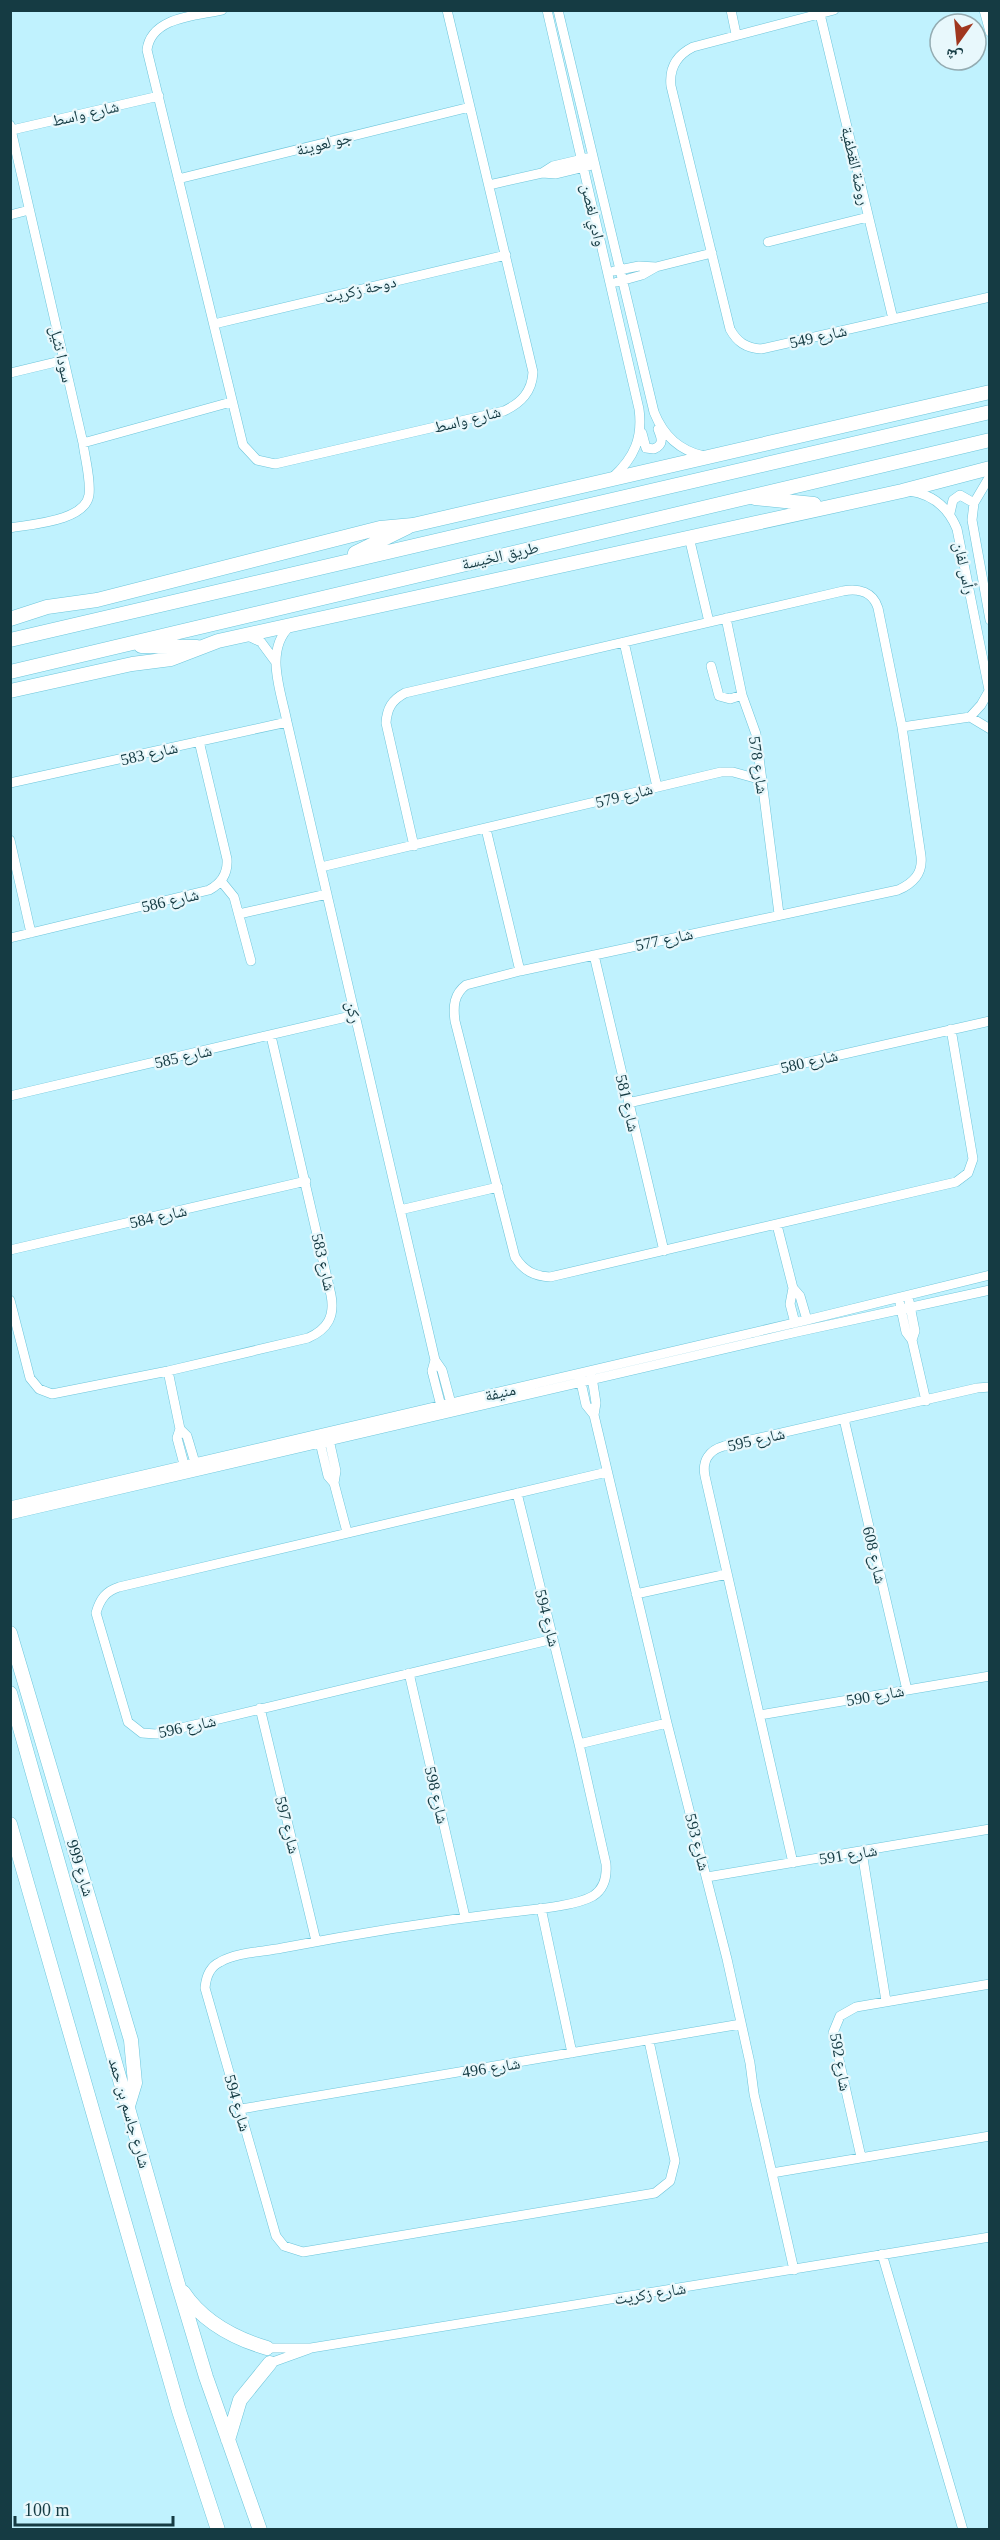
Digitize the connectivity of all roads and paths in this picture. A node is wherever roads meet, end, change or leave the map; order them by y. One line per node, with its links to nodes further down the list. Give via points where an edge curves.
1 (222, 10): 11 (street, شارع واسط, via 163,24 151,35 147,50)
2 (447, 10): 12 (street, شارع واسط)
3 (547, 10): 15 (street, وادي لغصن)
4 (558, 10): 14 (street, وادي لغصن)
5 (731, 10): 10 (street)
6 (834, 10): 8 (street, شارع 549)
7 (984, 10): 9 (street)
8 (820, 14): 10 (street, شارع 549); 20 (street, روضة القطفية)
9 (990, 32)
10 (736, 34): 22 (street, شارع 549, via 686,50 675,62 670,78)
11 (159, 96): 13 (street, شارع واسط); 16 (street, شارع واسط)
12 (470, 107): 16 (street, جو لعوينة); 17 (street, شارع واسط)
13 (11, 127): 18 (street, سودا نثيل)
14 (593, 161): 15 (street); 25 (street, وادي لغصن)
15 (582, 163): 17 (street, via 556,174 542,173); 26 (street, وادي لغصن)
16 (178, 179): 31 (street, شارع واسط)
17 (489, 185): 23 (street, شارع واسط)
18 (30, 210): 19 (street); 32 (street, سودا نثيل)
19 (10, 215)
20 (868, 217): 21 (street); 30 (street, روضة القطفية)
21 (768, 242)
22 (712, 253): 24 (street); 30 (street, شارع 549, via 730,329 745,346 768,347)
23 (506, 255): 31 (street, دوحة زكريت); 35 (street, شارع واسط, via 533,372 528,393 516,405 275,464 256,460 248,453)
24 (656, 267): 25 (street); 27 (street)
25 (619, 270): 26 (street); 27 (street, وادي لغصن)
26 (607, 272): 28 (street, وادي لغصن)
27 (622, 281): 28 (street); 36 (street, وادي لغصن)
28 (610, 284): 38 (street, وادي لغصن)
29 (990, 297): 30 (street, شارع 549)
30 (892, 319)
31 (214, 324): 35 (street, شارع واسط)
32 (64, 360): 33 (street); 40 (street, سودا نثيل)
33 (10, 373)
34 (990, 392): 41 (main road)
35 (231, 402): 40 (street)
36 (654, 412): 38 (street, وادي لغصن, via 662,440 654,450 643,444); 43 (street, وادي لغصن, via 674,442 694,454)
37 (990, 412): 42 (main road, طريق الخيسة)
38 (640, 419): 46 (street, وادي لغصن, via 634,454)
39 (990, 440): 48 (main road, طريق الخيسة)
40 (83, 443): 53 (street, سودا نثيل, via 89,490 84,507 71,515)
41 (766, 443): 42 (main road); 43 (main road)
42 (848, 444): 55 (main road, طريق الخيسة)
43 (709, 457): 46 (main road)
44 (990, 468): 47 (main road, طريق الخيسة)
45 (990, 476): 49 (street)
46 (610, 480): 52 (main road)
47 (902, 491): 50 (main road, طريق الخيسة); 51 (street, via 926,496)
48 (744, 497): 50 (main road); 56 (main road, طريق الخيسة)
49 (974, 503): 51 (street, via 960,495 953,500); 60 (street, رأس لفان, via 973,529)
50 (827, 506): 54 (main road, طريق الخيسة)
51 (950, 513): 72 (street, رأس لفان, via 962,547)
52 (413, 525): 55 (main road); 58 (main road, via 380,528 97,600 47,607)
53 (10, 528)
54 (689, 537): 57 (main road, طريق الخيسة); 61 (street)
55 (338, 563): 64 (main road, طريق الخيسة)
56 (378, 584): 57 (main road); 66 (main road, طريق الخيسة)
57 (345, 614): 62 (main road, طريق الخيسة)
58 (10, 618)
59 (726, 618): 61 (street, شارع 577); 73 (street, شارع 578); 76 (street, شارع 577, via 848,590 869,594 878,608)
60 (990, 620)
61 (709, 622): 65 (street, شارع 577)
62 (290, 626): 63 (main road, طريق الخيسة); 68 (street, ركن, via 276,647)
63 (245, 635): 67 (main road, طريق الخيسة); 68 (street, ركن, via 261,642)
64 (10, 640)
65 (624, 642): 81 (street); 84 (street, شارع 577, via 396,698 386,714 386,723)
66 (121, 645): 67 (main road); 70 (main road, طريق الخيسة)
67 (199, 647): 71 (main road, طريق الخيسة, via 171,659)
68 (276, 663): 75 (street, ركن)
69 (711, 666): 73 (street, via 719,696 730,699)
70 (10, 672)
71 (10, 691)
72 (989, 693): 74 (street)
73 (742, 695): 79 (street, شارع 578, via 756,734)
74 (970, 717): 76 (street); 77 (street)
75 (287, 722): 78 (street, شارع 583); 85 (street, ركن)
76 (902, 727): 89 (street, شارع 577, via 921,856 918,876 898,890)
77 (990, 729)
78 (199, 741): 80 (street, شارع 583); 86 (street, via 227,859)
79 (762, 780): 81 (street, شارع 579, via 727,771); 89 (street, شارع 578)
80 (10, 783)
81 (657, 787): 82 (street, شارع 579)
82 (486, 829): 84 (street, شارع 579); 94 (street)
83 (10, 840): 90 (street)
84 (414, 846): 85 (street, شارع 579)
85 (321, 867): 87 (street, ركن)
86 (221, 881): 88 (street, via 232,892); 90 (street, شارع 586, via 209,890)
87 (327, 894): 88 (street); 95 (street, ركن)
88 (239, 914): 93 (street)
89 (779, 914): 92 (street, شارع 577)
90 (31, 933): 91 (street, شارع 586)
91 (10, 938)
92 (594, 955): 94 (street, شارع 577); 100 (street, شارع 581)
93 (251, 961)
94 (520, 971): 102 (street, شارع 577, via 466,985 454,1004 455,1021)
95 (355, 1015): 98 (street, شارع 585); 103 (street, ركن)
96 (990, 1021): 97 (street, شارع 580)
97 (951, 1029): 100 (street, شارع 580); 104 (street, شارع 577, via 973,1159 968,1173 941,1187)
98 (271, 1036): 99 (street, شارع 585); 101 (street, شارع 583)
99 (10, 1096)
100 (628, 1103): 106 (street, شارع 581)
101 (306, 1181): 105 (street, شارع 584); 115 (street, شارع 583, via 332,1302 328,1324 308,1338)
102 (498, 1187): 103 (street); 106 (street, شارع 577, via 515,1257 533,1274 550,1277)
103 (400, 1210): 122 (street, ركن, via 435,1360 442,1370)
104 (777, 1225): 106 (street, شارع 577); 108 (street)
105 (10, 1250)
106 (664, 1251)
107 (990, 1275): 110 (street, منيفة)
108 (793, 1288): 113 (street, via 800,1296); 114 (street, via 790,1304)
109 (990, 1290): 112 (street, منيفة)
110 (904, 1297): 112 (street); 113 (street, منيفة)
111 (10, 1300): 115 (street, شارع 583, via 30,1378 45,1392 59,1394)
112 (906, 1308): 118 (street, منيفة); 121 (street, via 915,1331 912,1340)
113 (807, 1320): 114 (street, منيفة)
114 (795, 1323): 116 (street, منيفة)
115 (168, 1371): 125 (street)
116 (591, 1371): 117 (street, منيفة); 118 (street, شارع 593)
117 (579, 1374): 119 (street, شارع 593); 122 (street, منيفة)
118 (592, 1381): 119 (street, منيفة); 123 (street, شارع 593)
119 (581, 1384): 122 (street, منيفة); 123 (street, شارع 593, via 586,1405)
120 (990, 1387): 121 (street, شارع 595)
121 (926, 1401): 124 (street, شارع 595)
122 (447, 1409): 126 (street, منيفة)
123 (594, 1415): 129 (street, شارع 593)
124 (843, 1419): 134 (street, شارع 595, via 724,1446 709,1454 704,1471); 140 (street, شارع 608)
125 (180, 1429): 127 (street, via 187,1436); 128 (street, via 177,1438)
126 (324, 1437): 127 (street, منيفة); 133 (street, via 337,1474 334,1483)
127 (196, 1467): 128 (street, منيفة)
128 (185, 1469): 131 (street, منيفة); 132 (street, منيفة)
129 (607, 1472): 130 (street, شارع 596); 135 (street, شارع 593)
130 (517, 1493): 133 (street, شارع 596); 137 (street, شارع 594)
131 (10, 1506)
132 (10, 1515)
133 (347, 1532): 142 (street, شارع 596, via 119,1587 106,1593 98,1605 97,1619 112,1671 128,1722 136,1730 156,1734)
134 (728, 1574): 135 (street); 143 (street, شارع 595)
135 (636, 1594): 144 (street, شارع 593)
136 (10, 1633): 159 (main road, شارع 999, via 131,2040 135,2083)
137 (554, 1639): 138 (street, شارع 596); 145 (street, شارع 594)
138 (409, 1673): 142 (street, شارع 596); 152 (street, شارع 598)
139 (990, 1676): 140 (street, شارع 590)
140 (907, 1690): 143 (street, شارع 590)
141 (10, 1693): 159 (main road, شارع جاسم بن حمد)
142 (260, 1708): 153 (street, شارع 597)
143 (760, 1715): 149 (street, شارع 595)
144 (667, 1723): 145 (street); 150 (street, شارع 593)
145 (579, 1744): 151 (street, شارع 594, via 606,1876 592,1896)
146 (10, 1824): 172 (main road, via 179,2411)
147 (990, 1829): 148 (street, شارع 591)
148 (862, 1852): 149 (street, شارع 591); 155 (street)
149 (793, 1863): 150 (street, شارع 591)
150 (707, 1877): 156 (street, شارع 593)
151 (541, 1908): 152 (street, شارع 594); 158 (street)
152 (465, 1917): 153 (street, شارع 594)
153 (316, 1941): 160 (street, شارع 594, via 230,1958 214,1965 209,1972 205,1988)
154 (990, 1984): 155 (street, شارع 592)
155 (886, 2001): 162 (street, شارع 592, via 850,2008 834,2027)
156 (741, 2024): 157 (street, شارع 496); 163 (street, شارع 593)
157 (649, 2041): 158 (street, شارع 496); 160 (street, شارع 594, via 675,2161 670,2181 648,2195 296,2251 284,2246 276,2236)
158 (572, 2053): 160 (street, شارع 496)
159 (128, 2106): 167 (main road, شارع جاسم بن حمد)
160 (240, 2109)
161 (990, 2136): 162 (street)
162 (861, 2157): 163 (street)
163 (772, 2173): 166 (street, شارع 593)
164 (990, 2236): 165 (street, شارع زكريت)
165 (882, 2254): 166 (street, شارع زكريت); 174 (street)
166 (794, 2270): 169 (street, شارع زكريت)
167 (178, 2284): 168 (main road, via 188,2300 216,2325); 171 (main road, شارع جاسم بن حمد)
168 (267, 2348): 169 (street, شارع زكريت)
169 (311, 2348): 170 (street, شارع زكريت)
170 (270, 2363): 171 (main road, via 240,2400)
171 (228, 2440): 173 (main road, شارع جاسم بن حمد)
172 (219, 2529)
173 (260, 2529)
174 (963, 2529)

